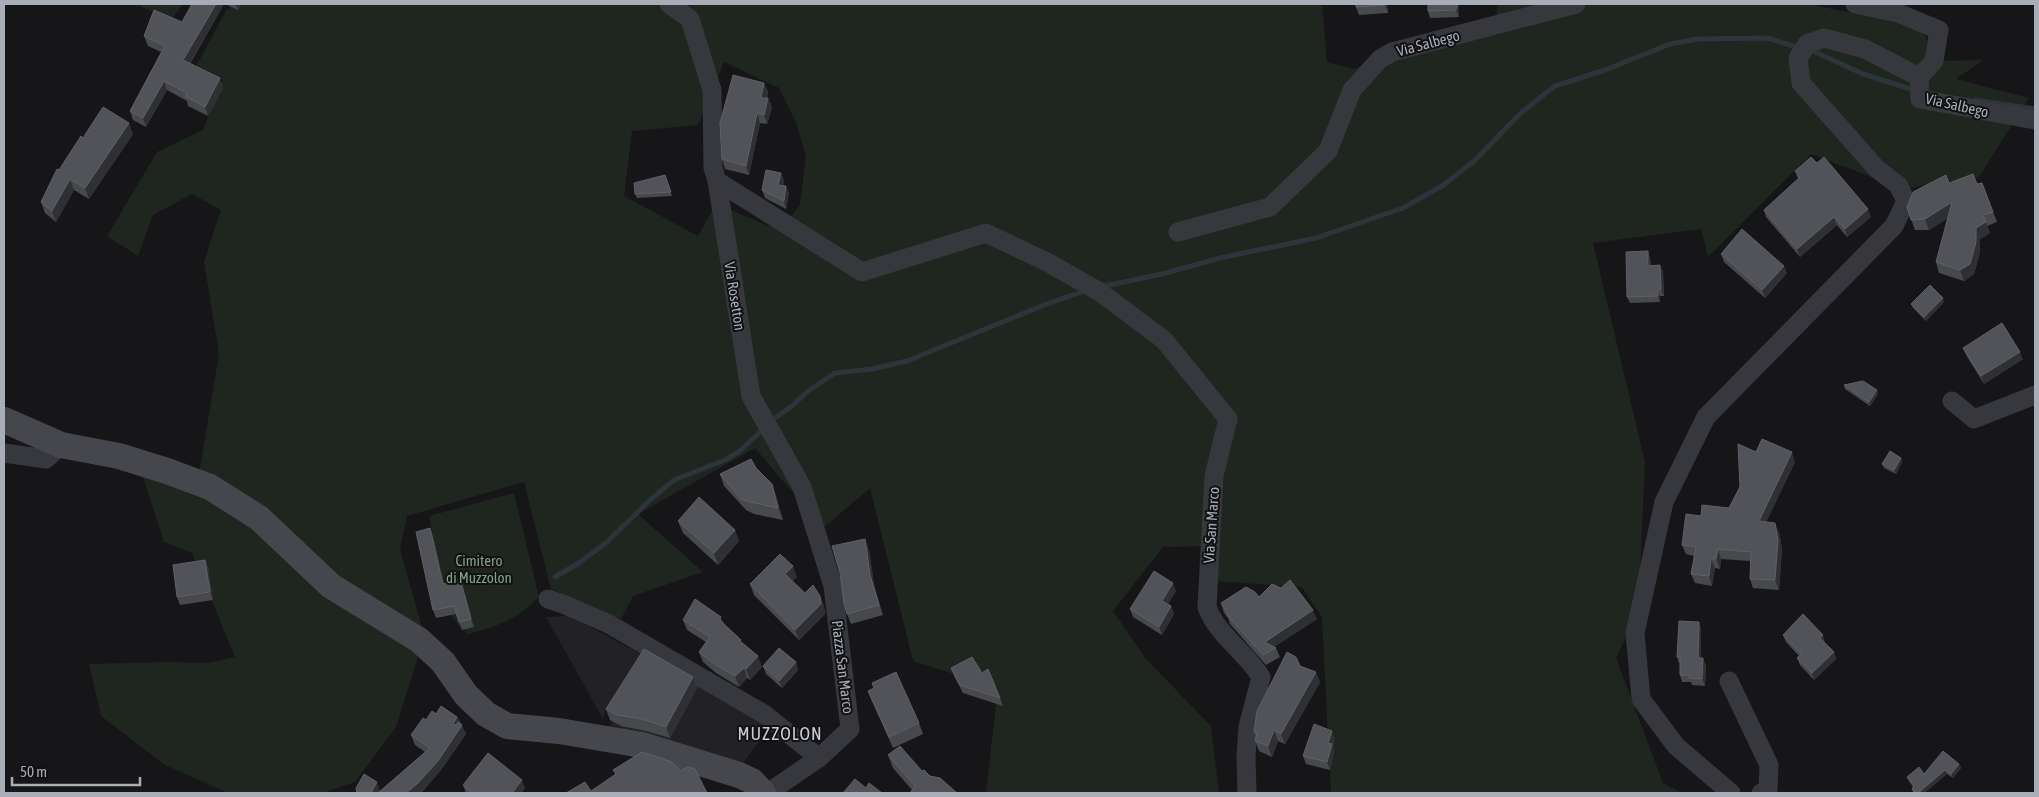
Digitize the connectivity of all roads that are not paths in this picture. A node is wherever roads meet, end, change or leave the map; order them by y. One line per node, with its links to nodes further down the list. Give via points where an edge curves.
1 (669, 4): 6 (street, Via Rosetton, via 690,19 712,90 713,168)
2 (1576, 4): 7 (street, Via Salbego, via 1392,52 1380,59 1352,90 1328,151 1270,206)
3 (1855, 4): 4 (street, Via Salbego, via 1898,13 1939,30 1934,61)
4 (1920, 77): 5 (street, Via Salbego, via 1920,99); 19 (street, via 1865,49 1824,38 1802,51 1801,84 1877,169 1898,185 1906,201 1894,226 1706,417 1664,502 1635,633 1641,699 1676,746)
5 (2035, 120)
6 (717, 181): 13 (street, Via Rosetton, via 751,396 802,487); 18 (street, Via San Marco, via 862,272 986,233 1100,292 1164,340 1228,419 1214,476 1207,607 1212,620 1261,677 1248,727)
7 (1178, 232)
8 (2035, 395): 9 (street, via 1974,419)
9 (1952, 401)
10 (4, 420): 11 (street)
11 (61, 445): 12 (street, via 46,459); 17 (street, via 119,456 167,471 210,487 251,512 332,586 419,640 443,662 466,695 486,714 507,726 642,745 740,775 752,781)
12 (4, 453)
13 (833, 586): 16 (street, Piazza San Marco, via 850,729)
14 (548, 599): 16 (street, via 609,624 764,714)
15 (1729, 681): 20 (street, via 1769,765 1768,790)
16 (819, 758): 17 (street, Piazza San Marco, via 772,790)
17 (761, 793)
18 (1247, 793)
19 (1731, 793)
20 (1761, 793)

